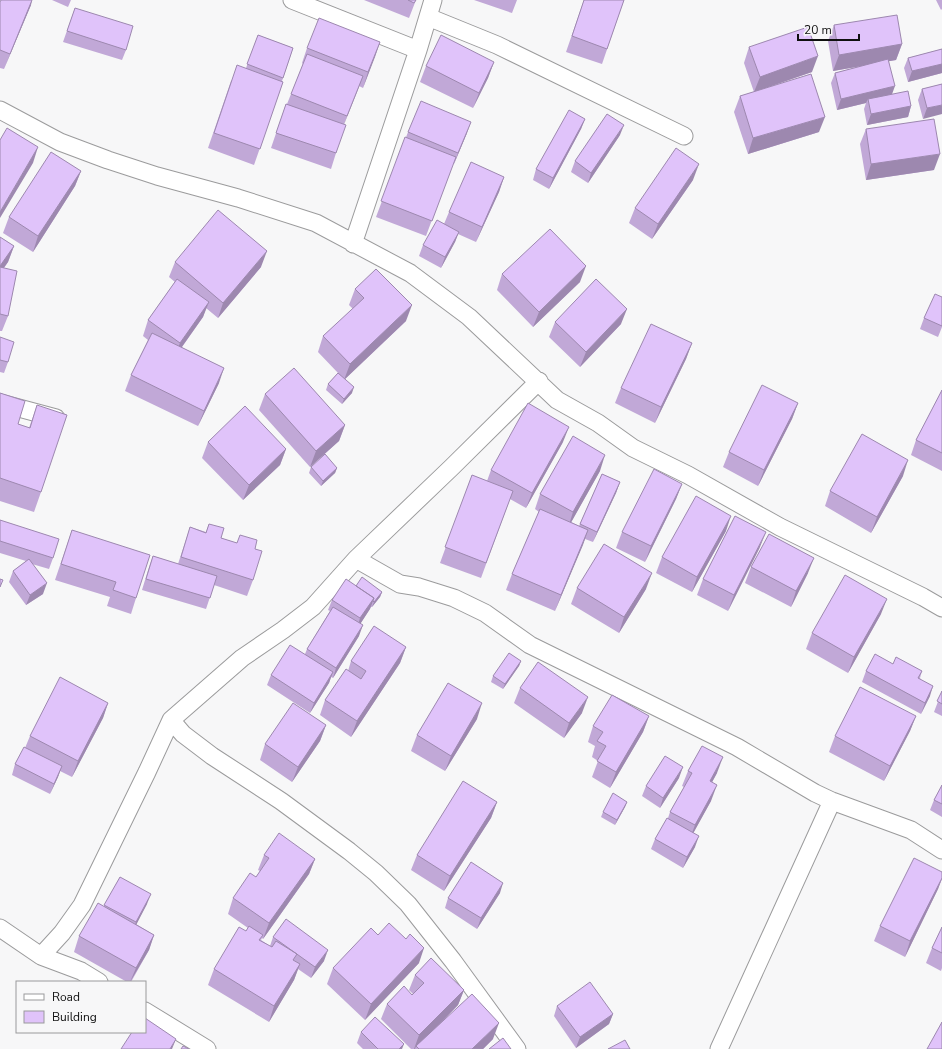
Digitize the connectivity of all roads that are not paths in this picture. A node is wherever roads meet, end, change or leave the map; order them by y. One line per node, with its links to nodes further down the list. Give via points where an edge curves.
1 (292, 0): 4 (street)
2 (433, 0): 3 (street)
3 (428, 16): 4 (street); 6 (street, via 497,45)
4 (418, 50): 7 (street)
5 (0, 110): 7 (street, via 60,142 157,176 316,223)
6 (684, 136)
7 (354, 244): 8 (street, via 410,273 463,312)
8 (538, 381): 11 (street); 12 (street, via 557,400 598,423 633,448 688,475 780,527)
9 (0, 403): 10 (street)
10 (60, 419)
11 (356, 559): 13 (street, via 313,607 242,658); 14 (street, via 400,584 454,598 485,613 530,645 737,747)
12 (942, 608)
13 (171, 720): 17 (street, via 82,905); 21 (street, via 183,734 212,756 281,801 376,873 408,904)
14 (832, 801): 15 (street, via 911,830); 22 (street)
15 (942, 850)
16 (0, 928): 17 (street)
17 (41, 956): 18 (street, via 81,971)
18 (97, 981)
19 (146, 1012): 20 (street)
20 (207, 1049)
21 (517, 1049)
22 (719, 1049)

